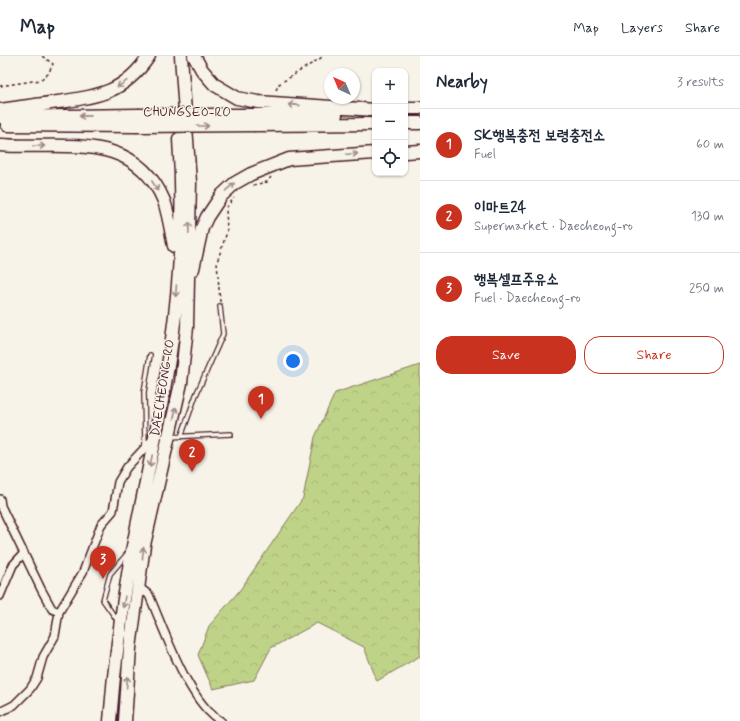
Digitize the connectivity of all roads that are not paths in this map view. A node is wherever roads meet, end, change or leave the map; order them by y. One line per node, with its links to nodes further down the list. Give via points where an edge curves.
1 (149, 56): 7 (highway, one-way to 7, via 129,80 109,92 78,100)
2 (173, 56): 23 (highway, DAECHEONG-RO, via 181,186)
3 (181, 56): 24 (highway, DAECHEONG-RO, one-way to 3, via 190,182)
4 (194, 56): 8 (highway, one-way to 4, via 265,103 242,99 215,85)
5 (408, 108): 6 (highway)
6 (420, 108)
7 (0, 110)
8 (372, 110)
9 (420, 113): 11 (highway)
10 (372, 114): 13 (highway)
11 (408, 114)
12 (0, 117): 14 (highway, CHUNGSEO-RO, one-way to 12)
13 (255, 120): 14 (highway, bridge); 17 (highway)
14 (137, 121): 18 (highway, CHUNGSEO-RO)
15 (408, 123): 16 (highway)
16 (420, 123)
17 (372, 124)
18 (0, 125)
19 (0, 145): 23 (highway, one-way to 23, via 92,147 112,151 130,160 153,182 164,201)
20 (420, 151): 21 (highway)
21 (408, 152)
22 (372, 153): 24 (highway, one-way to 22, via 197,249 207,217 221,196 235,183 289,159)
23 (178, 265): 28 (highway, DAECHEONG-RO, one-way to 28, via 172,338)
24 (187, 300): 29 (highway, DAECHEONG-RO, one-way to 24, via 187,327)
25 (220, 306): 29 (lane, via 223,334)
26 (150, 355): 30 (lane, via 144,392)
27 (231, 434): 29 (lane)
28 (156, 436): 29 (lane); 30 (street); 32 (highway, DAECHEONG-RO, one-way to 32)
29 (175, 437): 34 (highway, DAECHEONG-RO, one-way to 29, via 144,545)
30 (145, 447): 36 (street, via 127,467 118,482 113,511 101,525 83,572)
31 (0, 499): 33 (street)
32 (133, 547): 37 (highway, DAECHEONG-RO, one-way to 37); 37 (lane, via 110,574 104,600)
33 (24, 552): 35 (street, via 13,565); 36 (street, via 52,609)
34 (140, 587): 40 (highway, DAECHEONG-RO, one-way to 34, via 130,648); 41 (street, via 149,595 191,689 211,716)
35 (0, 596)
36 (59, 612): 38 (street, via 55,636 43,657 37,678 14,705)
37 (120, 626): 39 (highway, DAECHEONG-RO)
38 (0, 712)
39 (110, 721)
40 (125, 721)
41 (221, 721)

